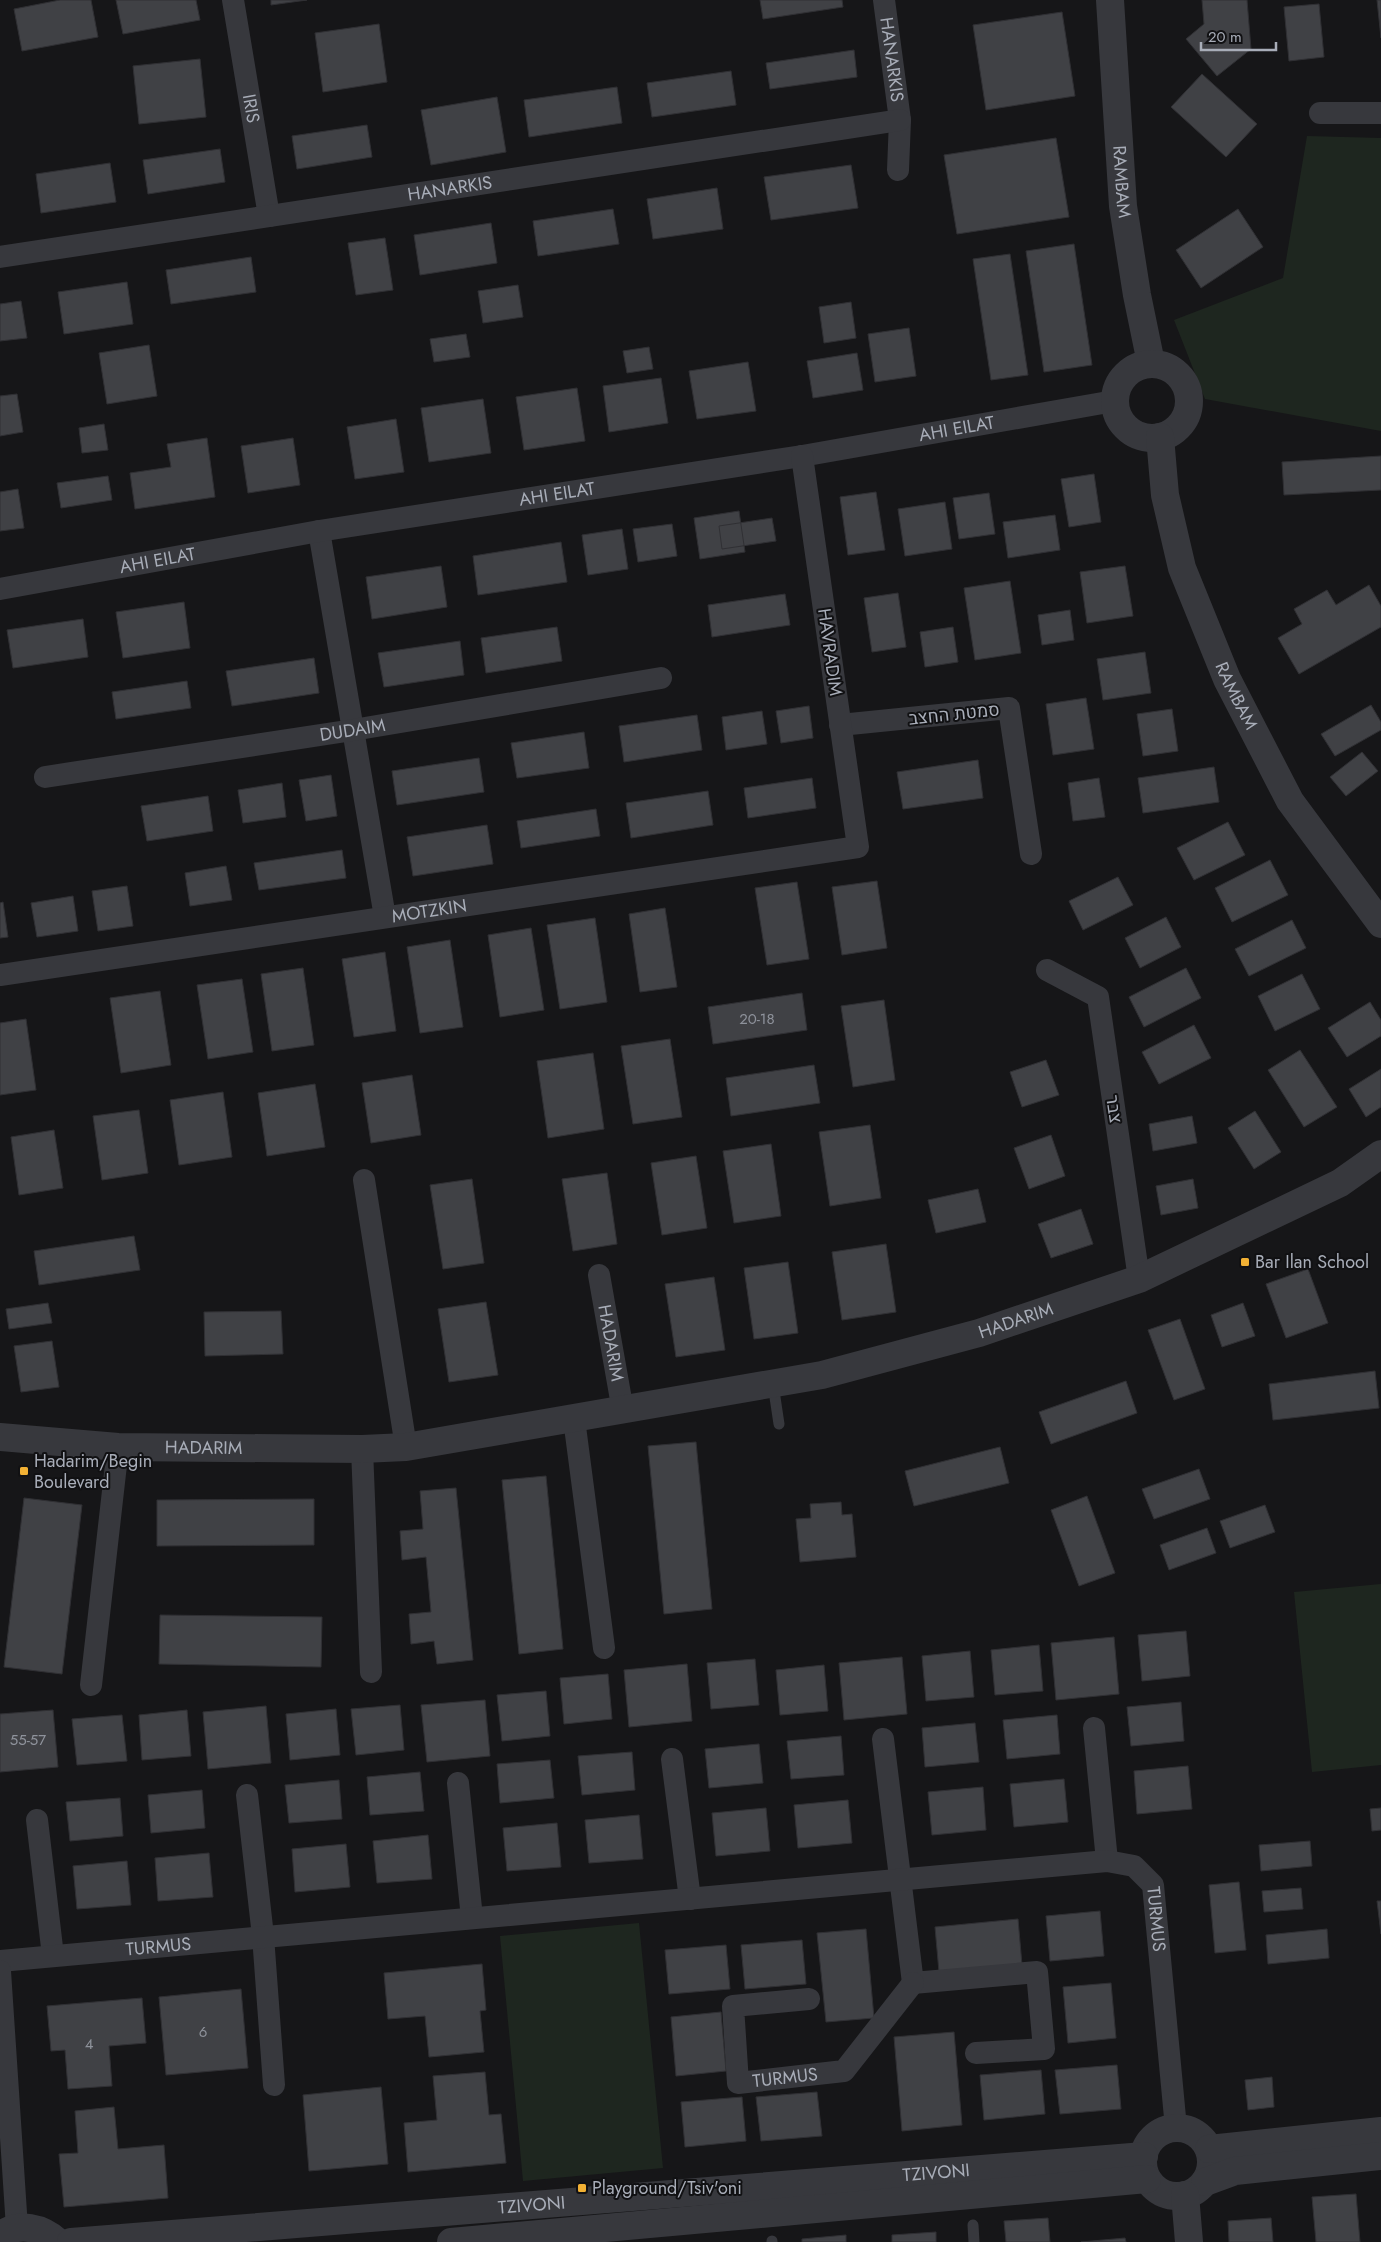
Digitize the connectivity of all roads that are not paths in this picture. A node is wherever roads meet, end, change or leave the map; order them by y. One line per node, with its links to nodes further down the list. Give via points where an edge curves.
1 (233, 0): 8 (street, IRIS)
2 (884, 0): 6 (street, HANARKIS)
3 (1110, 0): 10 (street, RAMBAM, via 1123,206)
4 (1320, 113): 5 (street)
5 (1381, 113)
6 (900, 120): 7 (street, HANARKIS); 8 (street, HANARKIS)
7 (898, 170)
8 (268, 216): 9 (street, HANARKIS)
9 (0, 257)
10 (1151, 363): 11 (street, via 1128,372 1119,382); 12 (street, via 1169,367 1179,374 1189,399 1188,412 1181,424)
11 (1114, 401): 12 (street, via 1120,419 1134,433); 13 (street, AHI EILAT)
12 (1160, 437): 23 (street, RAMBAM, via 1165,496 1182,568 1227,678 1290,801)
13 (802, 456): 14 (street, AHI EILAT); 17 (street, HAVRADIM)
14 (319, 531): 15 (street, AHI EILAT); 18 (street)
15 (0, 589)
16 (660, 678): 18 (street, DUDAIM)
17 (840, 725): 20 (street, HAVRADIM); 21 (street, סמטת החצב, via 1010,708)
18 (353, 730): 19 (street, DUDAIM); 22 (street)
19 (45, 777)
20 (858, 847): 22 (street, MOTZKIN)
21 (1031, 854)
22 (385, 918): 25 (street, MOTZKIN)
23 (1381, 924)
24 (1046, 970): 29 (street, צבר, via 1098,997)
25 (0, 974)
26 (1381, 1154): 29 (street, HADARIM, via 1340,1183)
27 (364, 1180): 36 (street)
28 (599, 1275): 31 (street, HADARIM)
29 (1139, 1279): 30 (street, HADARIM, via 979,1333 822,1375)
30 (772, 1384): 31 (street, HADARIM); 33 (lane)
31 (623, 1410): 32 (street, HADARIM)
32 (574, 1419): 36 (street, HADARIM); 38 (street)
33 (779, 1424)
34 (0, 1437): 35 (street, HADARIM)
35 (118, 1447): 37 (street, HADARIM); 40 (street)
36 (406, 1447): 37 (street, HADARIM)
37 (362, 1449): 39 (street)
38 (604, 1648)
39 (371, 1672)
40 (92, 1686)
41 (1094, 1728): 47 (street)
42 (883, 1739): 48 (street)
43 (672, 1759): 49 (street)
44 (458, 1783): 50 (street)
45 (247, 1795): 51 (street)
46 (37, 1820): 52 (street)
47 (1107, 1861): 48 (street, TURMUS); 60 (street, TURMUS, via 1134,1866 1153,1885)
48 (901, 1879): 49 (street, TURMUS); 55 (street)
49 (690, 1899): 50 (street, TURMUS)
50 (472, 1918): 51 (street, TURMUS)
51 (263, 1936): 52 (street, TURMUS); 58 (street)
52 (53, 1956): 53 (street, TURMUS)
53 (0, 1961)
54 (0, 1971): 59 (street)
55 (912, 1983): 56 (street, TURMUS, via 844,2071 738,2083 733,2006); 57 (street, via 1037,1972 1044,2049)
56 (809, 1999)
57 (976, 2053)
58 (274, 2085)
59 (4, 2100): 67 (street)
60 (1176, 2128): 62 (street, via 1192,2132); 64 (street, via 1155,2136)
61 (1381, 2131): 62 (street)
62 (1209, 2149): 65 (street, via 1210,2170)
63 (1381, 2156): 65 (street, via 1235,2171)
64 (1145, 2167): 65 (street, via 1154,2188 1164,2193); 69 (street, TZIVONI); 70 (street, TZIVONI)
65 (1195, 2188): 72 (street)
66 (973, 2225): 71 (lane)
67 (9, 2232): 68 (street, via 40,2230)
68 (58, 2242)
69 (71, 2242)
70 (451, 2242)
71 (974, 2242)
72 (1189, 2242)

